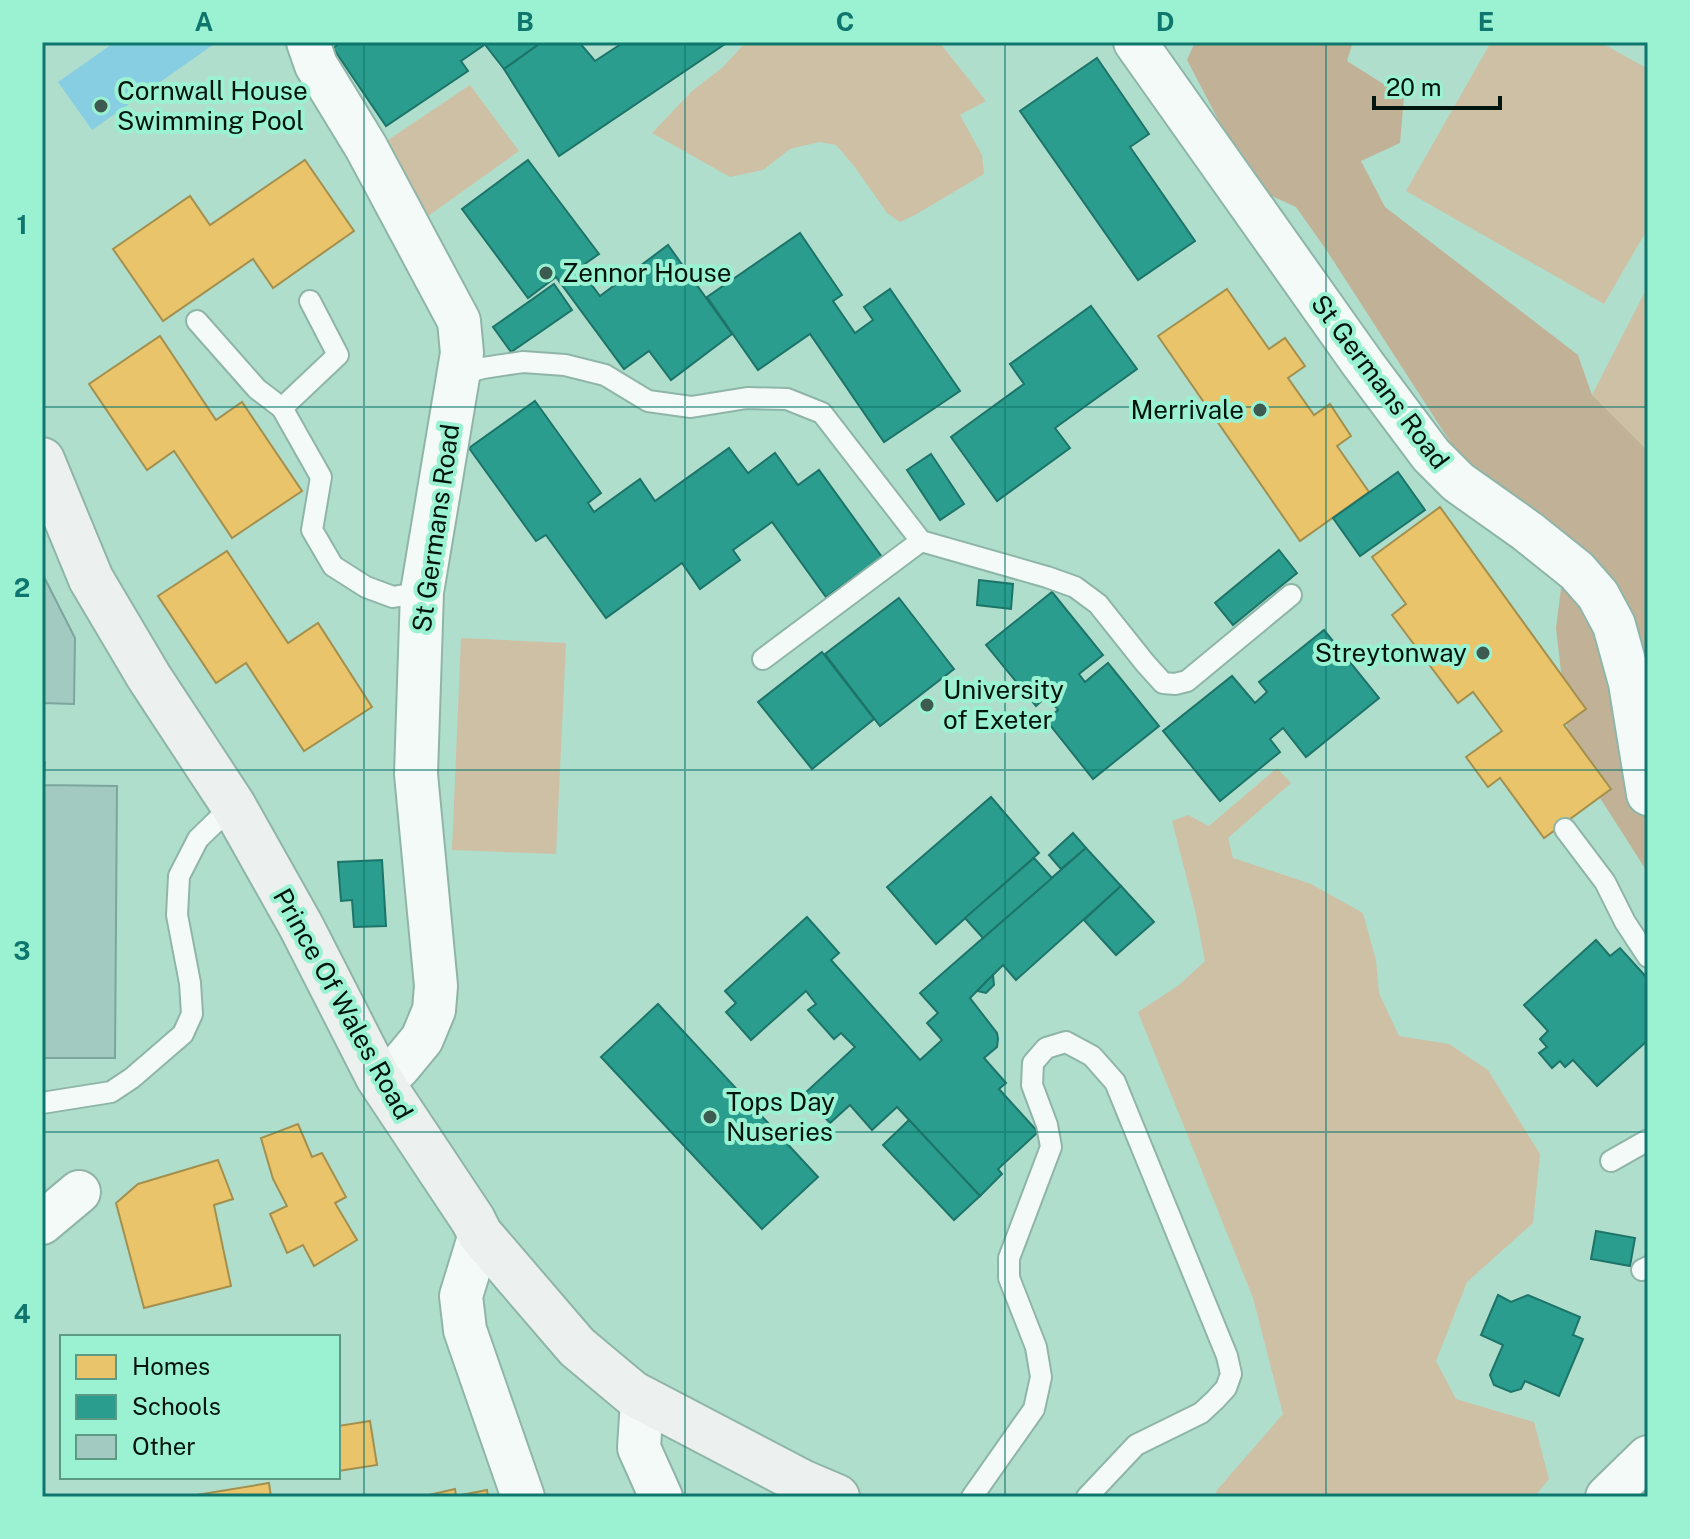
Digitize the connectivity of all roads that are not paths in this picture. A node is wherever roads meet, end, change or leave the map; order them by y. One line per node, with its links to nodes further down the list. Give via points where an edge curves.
1 (308, 42): 5 (street, St Germans Road, via 459,321)
2 (1135, 42): 12 (street, St Germans Road, via 1431,455 1458,482 1577,571 1598,595 1614,625 1630,683)
3 (310, 301): 6 (lane, via 338,355)
4 (197, 321): 6 (lane, via 257,389)
5 (458, 375): 8 (lane, via 523,362 565,365 605,375 648,401 691,407 747,398 787,399 822,413); 9 (street, St Germans Road)
6 (282, 408): 9 (lane, via 321,477 312,530 333,566 393,597)
7 (47, 487): 13 (street, Prince Of Wales Road, via 91,579)
8 (921, 541): 10 (lane, via 1075,587 1098,604 1163,683 1187,681); 11 (lane)
9 (422, 592): 16 (street, St Germans Road, via 416,774 434,1010 422,1039 398,1068)
10 (1291, 595)
11 (763, 659)
12 (1646, 775)
13 (233, 805): 16 (street, Prince Of Wales Road); 17 (lane, via 198,839 179,876 177,915 192,1014 183,1034 111,1092)
14 (1565, 829): 15 (lane, via 1605,882)
15 (1648, 957)
16 (378, 1077): 22 (street, Prince Of Wales Road)
17 (42, 1103)
18 (1648, 1140): 19 (lane)
19 (1611, 1161)
20 (79, 1192): 21 (street)
21 (42, 1223)
22 (480, 1234): 23 (street, Prince Of Wales Road, via 577,1347); 25 (street, via 461,1296 465,1330)
23 (642, 1400): 26 (street, via 639,1448); 27 (street, Prince Of Wales Road)
24 (1648, 1457): 30 (street)
25 (518, 1482)
26 (661, 1497)
27 (837, 1497)
28 (972, 1497): 29 (lane, via 1034,1409 1041,1377 1036,1347 1009,1278 1009,1258 1051,1147 1032,1085 1033,1063 1046,1048 1066,1042 1092,1056 1115,1082 1231,1374 1226,1388 1201,1413 1136,1445)
29 (1087, 1497)
30 (1607, 1497)

